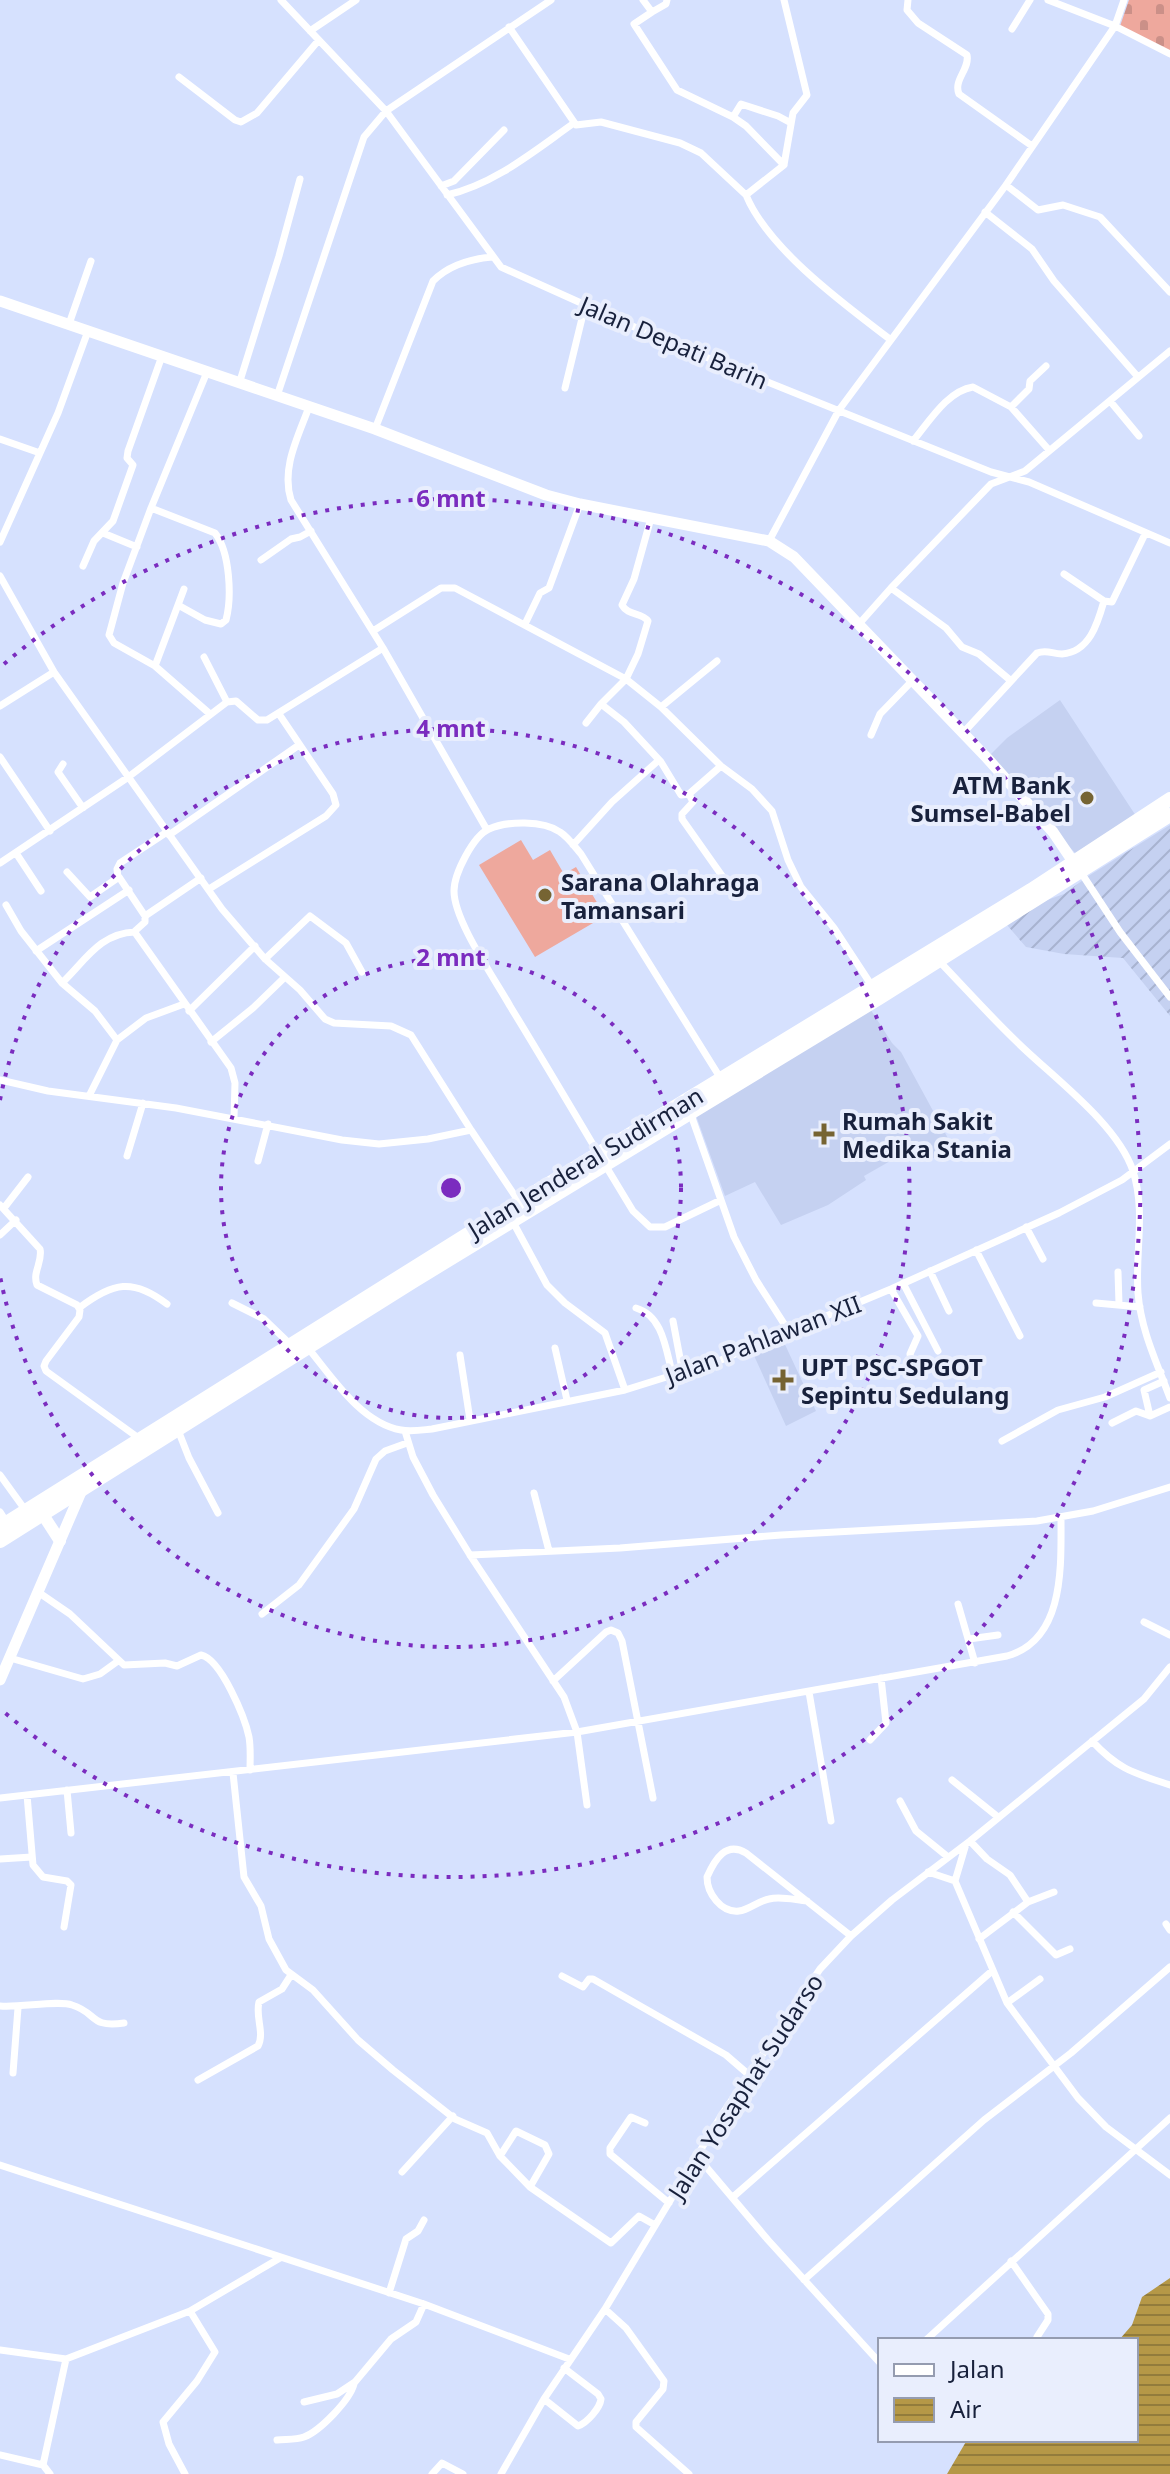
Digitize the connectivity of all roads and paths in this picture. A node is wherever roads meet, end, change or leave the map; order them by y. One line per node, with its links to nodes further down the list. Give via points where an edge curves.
1 (281, 0): 17 (street, Jalan Depati Barin)
2 (356, 0): 17 (street)
3 (551, 0): 15 (street)
4 (643, 0): 13 (street)
5 (667, 0): 13 (street)
6 (784, 0): 24 (street, via 807,92)
7 (908, 0): 26 (street, via 907,10 918,23 967,55 957,92)
8 (1030, 0): 16 (street)
9 (1048, 0): 12 (street)
10 (1071, 0): 12 (street)
11 (1124, 0): 14 (street)
12 (1069, 9): 14 (street)
13 (652, 12): 22 (street, via 634,24 672,85)
14 (1115, 26): 19 (street); 26 (street)
15 (509, 27): 21 (street); 23 (street)
16 (1012, 29)
17 (310, 31): 18 (street, Jalan Depati Barin)
18 (318, 41): 20 (street, via 257,113 241,122); 21 (street, Jalan Depati Barin)
19 (1170, 54)
20 (179, 77)
21 (386, 111): 31 (street, Jalan Depati Barin); 50 (street, via 360,147)
22 (733, 117): 24 (street, via 741,104); 27 (street)
23 (574, 123): 32 (street, via 515,165 469,190); 33 (street, via 607,124 680,143 710,160)
24 (791, 123): 27 (street)
25 (504, 130): 29 (street)
26 (1032, 146): 30 (street)
27 (784, 165): 33 (street)
28 (300, 179): 48 (street)
29 (454, 181): 31 (street); 32 (street)
30 (1006, 185): 34 (street); 37 (street, via 1038,210 1063,205 1100,217)
31 (441, 186): 32 (street, Jalan Depati Barin)
32 (449, 194): 35 (street, Jalan Depati Barin)
33 (746, 195): 42 (street, via 773,236 807,271)
34 (985, 212): 42 (street); 47 (street, via 1032,249)
35 (492, 257): 39 (street, Jalan Depati Barin, via 512,274); 55 (street, via 470,259 433,281)
36 (91, 261): 40 (street)
37 (1170, 292)
38 (0, 301): 40 (main road)
39 (585, 306): 49 (street); 54 (street, Jalan Depati Barin)
40 (69, 324): 41 (main road)
41 (88, 331): 44 (main road); 60 (street)
42 (891, 340): 54 (street)
43 (1170, 351): 47 (street)
44 (162, 356): 46 (main road); 66 (street, via 128,451 133,465 126,490)
45 (1046, 366): 53 (street)
46 (207, 372): 48 (main road); 63 (street)
47 (1138, 377): 51 (street)
48 (239, 384): 50 (main road)
49 (565, 388)
50 (277, 397): 52 (main road)
51 (1110, 401): 56 (street); 59 (street)
52 (309, 407): 55 (main road); 65 (street, via 287,484)
53 (1011, 407): 58 (street, via 977,387 963,388); 59 (street)
54 (839, 410): 58 (street, Jalan Depati Barin); 68 (street)
55 (375, 429): 62 (main road)
56 (1139, 436)
57 (0, 439): 60 (street)
58 (913, 441): 61 (street, Jalan Depati Barin)
59 (1049, 450): 61 (street)
60 (40, 453): 69 (street)
61 (1010, 477): 67 (street, Jalan Depati Barin); 76 (street, via 987,488)
62 (580, 504): 64 (main road); 80 (street, via 549,588 540,593)
63 (151, 508): 71 (street); 79 (street, via 211,530 224,548 226,620 209,621)
64 (651, 518): 68 (main road); 88 (street, via 622,603 625,610 648,621)
65 (311, 531): 72 (street); 82 (street)
66 (103, 533): 71 (street); 73 (street)
67 (1145, 534): 70 (street, Jalan Depati Barin); 78 (street, via 1116,599)
68 (769, 541): 81 (main road, via 794,557)
69 (0, 542)
70 (1170, 543)
71 (137, 547): 86 (street, via 109,637)
72 (261, 560)
73 (83, 566)
74 (1064, 574): 78 (street)
75 (0, 576): 87 (street)
76 (891, 588): 81 (street); 90 (street)
77 (184, 589): 79 (street)
78 (1104, 601): 90 (street, via 1095,632 1085,642 1067,653 1039,652)
79 (178, 605): 86 (street)
80 (525, 624): 82 (street, via 446,587); 88 (street)
81 (859, 624): 89 (main road)
82 (373, 631): 83 (street)
83 (383, 648): 96 (street); 110 (street)
84 (204, 657): 91 (street)
85 (717, 661): 94 (street)
86 (155, 666): 95 (street)
87 (54, 672): 93 (street); 105 (street)
88 (626, 679): 92 (street); 94 (street)
89 (913, 680): 98 (main road); 99 (street, via 880,714)
90 (1010, 680): 98 (street)
91 (227, 702): 95 (street); 96 (street, via 237,701 261,721)
92 (601, 704): 97 (street); 102 (street)
93 (0, 706)
94 (661, 707): 104 (street)
95 (210, 714): 105 (street)
96 (279, 714): 100 (street)
97 (586, 723)
98 (963, 733): 116 (main road)
99 (871, 735)
100 (299, 745): 112 (street); 121 (street, via 333,794 335,808)
101 (0, 757): 111 (street)
102 (659, 760): 106 (street, via 678,792); 113 (street)
103 (63, 764): 108 (street, via 58,771)
104 (721, 766): 106 (street); 134 (street, via 772,811 793,873)
105 (127, 778): 108 (street); 112 (street)
106 (689, 794): 120 (street, via 693,804 682,819 725,880)
107 (1170, 799): 116 (highway, Jalan Jenderal Sudirman)
108 (83, 808): 111 (street)
109 (1170, 815): 116 (highway, Jalan Jenderal Sudirman)
110 (487, 830): 113 (street, via 550,827); 150 (street, via 459,869 454,896 458,911)
111 (50, 831): 114 (street)
112 (168, 833): 118 (street, via 120,863); 119 (street)
113 (573, 845): 139 (street)
114 (16, 853): 115 (street); 123 (street)
115 (0, 863)
116 (1077, 866): 130 (highway, Jalan Jenderal Sudirman); 134 (highway, Jalan Jenderal Sudirman); 135 (street)
117 (67, 872): 118 (street, via 90,897)
118 (118, 878): 122 (street)
119 (201, 878): 121 (street); 125 (street)
120 (744, 881)
121 (209, 889): 127 (street)
122 (129, 890): 125 (street); 128 (street)
123 (41, 891)
124 (6, 905): 128 (street)
125 (145, 916): 126 (street)
126 (135, 932): 133 (street, via 106,941); 136 (street)
127 (255, 946): 129 (street); 136 (street)
128 (36, 951): 133 (street)
129 (265, 959): 131 (street, via 310,916 346,943); 132 (street)
130 (939, 961): 144 (highway, Jalan Jenderal Sudirman); 152 (street, via 1097,1118)
131 (362, 972)
132 (285, 977): 138 (street); 147 (street, via 330,1022 391,1026 411,1035)
133 (62, 983): 137 (street, via 95,1011)
134 (873, 986): 139 (highway, Jalan Jenderal Sudirman)
135 (1170, 997)
136 (186, 1007): 137 (street, via 146,1018); 138 (street)
137 (117, 1040): 142 (street)
138 (211, 1042): 145 (street, via 233,1072)
139 (721, 1079): 150 (highway, Jalan Jenderal Sudirman)
140 (3, 1081): 141 (street); 142 (street)
141 (0, 1091)
142 (89, 1096): 143 (street)
143 (143, 1103): 145 (street); 149 (street)
144 (690, 1112): 150 (highway, Jalan Jenderal Sudirman); 154 (street)
145 (234, 1118): 146 (street)
146 (268, 1124): 147 (street, via 379,1144); 151 (street)
147 (471, 1130): 155 (street)
148 (1170, 1144): 152 (street, Jalan Pahlawan XII)
149 (127, 1156)
150 (602, 1160): 154 (street, via 633,1211 654,1228); 155 (highway, Jalan Jenderal Sudirman); 158 (highway, Jalan Jenderal Sudirman)
151 (258, 1161)
152 (1134, 1172): 159 (street, Jalan Pahlawan XII); 171 (street)
153 (28, 1177): 156 (street)
154 (719, 1201): 176 (street, via 756,1280)
155 (519, 1202): 178 (highway, Jalan Jenderal Sudirman)
156 (2, 1206): 157 (street)
157 (16, 1220): 160 (street); 172 (street, via 41,1251 37,1285)
158 (513, 1222): 179 (highway, Jalan Jenderal Sudirman); 189 (street, via 547,1285 605,1333)
159 (1026, 1227): 161 (street, Jalan Pahlawan XII); 162 (street)
160 (0, 1235)
161 (976, 1250): 163 (street, Jalan Pahlawan XII); 177 (street)
162 (1043, 1259)
163 (930, 1271): 165 (street, Jalan Pahlawan XII); 174 (street)
164 (1118, 1272): 170 (street)
165 (903, 1283): 166 (street, Jalan Pahlawan XII); 181 (street)
166 (891, 1289): 176 (street, Jalan Pahlawan XII); 183 (street, via 918,1336 910,1352)
167 (232, 1303): 178 (street, via 264,1319)
168 (1096, 1303): 170 (street)
169 (167, 1304): 172 (street, via 127,1285)
170 (1119, 1304): 171 (street)
171 (1140, 1307): 184 (street)
172 (79, 1308): 200 (street, via 79,1317 45,1368)
173 (636, 1308): 186 (street, via 657,1323)
174 (949, 1311)
175 (673, 1321): 185 (street)
176 (788, 1330): 185 (street, Jalan Pahlawan XII)
177 (1020, 1336)
178 (291, 1345): 187 (highway, Jalan Jenderal Sudirman)
179 (308, 1348): 187 (highway, Jalan Jenderal Sudirman); 197 (street, via 365,1411)
180 (555, 1348): 191 (street)
181 (938, 1351)
182 (460, 1355): 194 (street)
183 (912, 1365)
184 (1161, 1372): 188 (street); 198 (street, via 1105,1397 1058,1410)
185 (683, 1374): 186 (street, Jalan Pahlawan XII)
186 (673, 1376): 189 (street, Jalan Pahlawan XII)
187 (244, 1381): 196 (highway, Jalan Jenderal Sudirman); 200 (highway, Jalan Jenderal Sudirman)
188 (1164, 1381): 190 (street); 193 (street, via 1144,1390)
189 (625, 1390): 191 (street, Jalan Pahlawan XII)
190 (1170, 1398)
191 (567, 1400): 194 (street, Jalan Pahlawan XII)
192 (1170, 1407): 193 (street)
193 (1150, 1416): 195 (street, via 1137,1411)
194 (470, 1420): 197 (street, Jalan Pahlawan XII)
195 (1112, 1423)
196 (178, 1430): 200 (highway, Jalan Jenderal Sudirman); 206 (street)
197 (405, 1431): 199 (street)
198 (1002, 1441)
199 (407, 1443): 212 (street); 215 (street, via 376,1459 354,1509 299,1585)
200 (141, 1448): 203 (highway, Jalan Jenderal Sudirman); 205 (highway, Jalan Jenderal Sudirman)
201 (0, 1475): 205 (street)
202 (1170, 1487): 207 (street)
203 (81, 1492): 205 (highway, Jalan Jenderal Sudirman); 210 (main road)
204 (534, 1493): 211 (street)
205 (35, 1510): 208 (highway, Jalan Jenderal Sudirman); 209 (highway, Jalan Jenderal Sudirman); 210 (main road)
206 (218, 1513)
207 (1061, 1518): 211 (street); 222 (street, via 1057,1592 1047,1625 1021,1651)
208 (2, 1521)
209 (0, 1541)
210 (60, 1541): 213 (main road)
211 (549, 1551): 212 (street)
212 (470, 1555): 226 (street)
213 (38, 1592): 220 (main road); 221 (street, via 70,1614)
214 (958, 1604): 219 (street)
215 (262, 1614)
216 (1144, 1622): 218 (street)
217 (998, 1635): 219 (street)
218 (1170, 1635)
219 (969, 1639): 222 (street)
220 (10, 1658): 221 (street, via 83,1679); 225 (main road)
221 (118, 1661): 232 (street, via 127,1666 177,1666 201,1655 210,1658 245,1725)
222 (975, 1663): 224 (street)
223 (1169, 1670): 231 (street, Jalan Yosaphat Sudarso, via 1144,1699)
224 (881, 1678): 227 (street); 230 (street, via 886,1723)
225 (0, 1680)
226 (553, 1681): 228 (street, via 614,1630 622,1641); 229 (street)
227 (809, 1692): 228 (street); 243 (street)
228 (638, 1721): 229 (street); 239 (street)
229 (577, 1732): 232 (street); 241 (street)
230 (870, 1740)
231 (1092, 1741): 235 (street, via 1115,1764); 242 (street, Jalan Yosaphat Sudarso)
232 (250, 1770): 233 (street)
233 (233, 1773): 236 (street); 261 (street, via 244,1877 261,1906 269,1939)
234 (952, 1780): 242 (street)
235 (1170, 1785)
236 (67, 1790): 237 (street); 244 (street)
237 (27, 1795): 238 (street); 246 (street)
238 (0, 1798)
239 (653, 1798)
240 (900, 1801): 247 (street, via 916,1831)
241 (587, 1805)
242 (998, 1817): 245 (street, Jalan Yosaphat Sudarso)
243 (831, 1821)
244 (71, 1833)
245 (968, 1842): 247 (street, Jalan Yosaphat Sudarso); 250 (street); 253 (street, via 1010,1875)
246 (32, 1857): 248 (street); 255 (street, via 43,1877 71,1885)
247 (948, 1857): 249 (street, Jalan Yosaphat Sudarso)
248 (0, 1859)
249 (928, 1872): 250 (street); 256 (street, Jalan Yosaphat Sudarso)
250 (955, 1881): 257 (street)
251 (1054, 1892): 253 (street)
252 (807, 1901): 252 (street, via 738,1848 721,1855 707,1877 712,1895 728,1910 740,1911 773,1898); 256 (street)
253 (1028, 1902): 254 (street)
254 (1013, 1912): 257 (street); 258 (street, via 1056,1955)
255 (64, 1927)
256 (851, 1936): 269 (street, Jalan Yosaphat Sudarso)
257 (979, 1939): 260 (street)
258 (1070, 1949)
259 (1170, 1967): 268 (street)
260 (992, 1971): 264 (street); 282 (street)
261 (291, 1975): 271 (street, via 282,1989 258,2004 259,2045); 272 (street, via 313,1990 358,2040)
262 (562, 1976): 269 (street, via 583,1987 593,1979)
263 (1040, 1979): 264 (street)
264 (1007, 2003): 268 (street)
265 (0, 2006): 266 (street)
266 (18, 2008): 267 (street, via 68,2004 104,2025); 270 (street)
267 (124, 2023)
268 (1053, 2067): 275 (street); 288 (street, via 984,2120)
269 (742, 2069): 277 (street, Jalan Yosaphat Sudarso)
270 (13, 2073)
271 (198, 2080)
272 (453, 2116): 276 (street, via 487,2133); 279 (street)
273 (1170, 2118): 275 (street)
274 (645, 2123): 283 (street, via 631,2117 610,2154)
275 (1134, 2150): 280 (street); 287 (street)
276 (500, 2156): 281 (street); 281 (street, via 516,2131 545,2145 549,2154)
277 (697, 2156): 282 (street); 283 (street, Jalan Yosaphat Sudarso)
278 (0, 2165): 286 (street)
279 (402, 2172)
280 (1170, 2175)
281 (530, 2187): 285 (street, via 611,2243 638,2217)
282 (733, 2197): 288 (street)
283 (662, 2198): 285 (street, Jalan Yosaphat Sudarso)
284 (424, 2220): 289 (street, via 406,2239)
285 (655, 2225): 291 (street, Jalan Yosaphat Sudarso)
286 (280, 2258): 289 (street); 292 (street)
287 (1011, 2261): 293 (street, via 1048,2314); 294 (street)
288 (804, 2280): 298 (street)
289 (389, 2293): 290 (street)
290 (424, 2304): 297 (street); 300 (street, via 416,2322 391,2339)
291 (605, 2309): 297 (street, Jalan Yosaphat Sudarso); 311 (street, via 626,2328 664,2381 636,2427)
292 (190, 2311): 296 (street); 308 (street, via 215,2352 163,2422)
293 (1037, 2337)
294 (928, 2338)
295 (0, 2350): 296 (street)
296 (66, 2359): 305 (street)
297 (569, 2359): 299 (street, Jalan Yosaphat Sudarso)
298 (878, 2361)
299 (564, 2368): 301 (street, Jalan Yosaphat Sudarso); 301 (street, via 598,2394 599,2406 578,2426)
300 (355, 2382): 302 (street, via 337,2394); 303 (street, via 348,2398 311,2433)
301 (544, 2399): 306 (street, Jalan Yosaphat Sudarso)
302 (304, 2402)
303 (277, 2440)
304 (0, 2455): 305 (street)
305 (43, 2465): 307 (street)
306 (504, 2473)
307 (50, 2474)
308 (185, 2474)
309 (432, 2474): 310 (street, via 443,2463)
310 (463, 2474)
311 (689, 2474)

